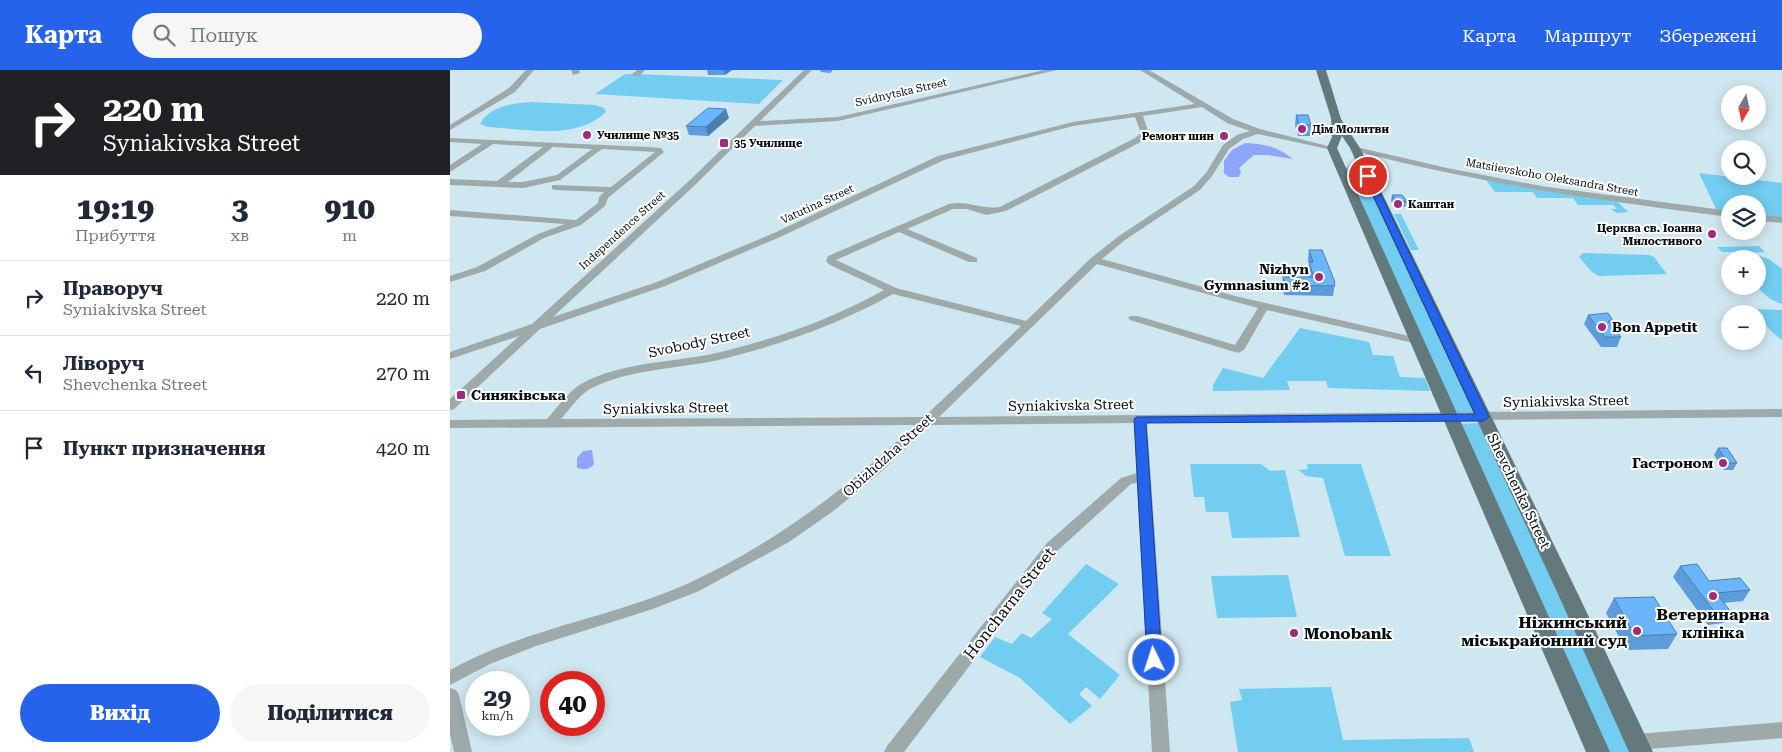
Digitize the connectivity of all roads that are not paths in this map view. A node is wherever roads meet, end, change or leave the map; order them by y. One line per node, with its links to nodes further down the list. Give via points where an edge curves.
1 (530, 70): 10 (street, via 512,90)
2 (808, 70): 9 (street, Independence Street)
3 (1053, 70): 9 (street, Svidnytska Street, via 838,119)
4 (1144, 70): 6 (street)
5 (1321, 70): 8 (main road, Shevchenka Street)
6 (1202, 105): 7 (street, Vatutina Street); 11 (street, via 1225,119)
7 (1138, 114): 28 (street, via 1145,134 1138,140 1014,204 991,212 952,206); 36 (street, Vatutina Street, via 1073,124 941,158 711,264)
8 (1336, 118): 16 (main road, Shevchenka Street, via 1337,137); 17 (main road, Shevchenka Street)
9 (753, 124): 36 (street, Independence Street)
10 (451, 127)
11 (1258, 130): 16 (street); 30 (street, Obizhdzha Street, via 1226,147 1197,188)
12 (450, 140): 13 (street)
13 (490, 142): 14 (street); 18 (street)
14 (551, 145): 15 (street); 20 (street)
15 (600, 147): 20 (street, via 560,177 523,184); 22 (street, via 660,152)
16 (1333, 147): 17 (main road, via 1344,153); 37 (main road)
17 (1358, 149): 24 (street, Matsiievskoho Oleksandra Street, via 1480,177 1614,200); 42 (main road, Shevchenka Street)
18 (450, 169)
19 (450, 182): 20 (street)
20 (498, 184)
21 (555, 187): 22 (street)
22 (613, 190): 27 (street, via 604,197 602,204)
23 (450, 213): 27 (street)
24 (1721, 213)
25 (1766, 219): 26 (street)
26 (1782, 220)
27 (578, 222): 31 (street, via 542,236 481,269)
28 (899, 229): 29 (street); 32 (street, via 850,249 831,261)
29 (973, 260)
30 (1094, 260): 33 (street); 35 (street, Obizhdzha Street)
31 (450, 279)
32 (892, 290): 35 (street); 46 (street, Svobody Street, via 856,311 756,346 614,375 585,386)
33 (1264, 306): 34 (street, via 1238,350); 37 (street)
34 (1134, 318)
35 (1029, 325): 44 (street, Obizhdzha Street)
36 (534, 327): 38 (street, Vatutina Street); 39 (street, Independence Street)
37 (1418, 341): 41 (main road)
38 (450, 356)
39 (450, 406)
40 (1782, 413): 42 (street, Syniakivska Street)
41 (1451, 417): 42 (street, Syniakivska Street); 43 (street, Syniakivska Street); 55 (main road)
42 (1483, 417): 51 (main road, Shevchenka Street)
43 (1140, 419): 44 (street, Syniakivska Street); 47 (street)
44 (926, 421): 46 (street, Syniakivska Street); 48 (street, Obizhdzha Street, via 876,469 827,508 784,538 694,587 532,640 484,659)
45 (450, 424): 46 (street, Syniakivska Street)
46 (550, 424)
47 (1144, 476): 53 (street, Honcharna Street, via 1126,480 1052,547); 54 (street)
48 (450, 678)
49 (450, 695): 52 (street)
50 (1782, 730): 51 (street)
51 (1639, 747)
52 (463, 752)
53 (893, 752)
54 (1161, 752)
55 (1598, 752)

